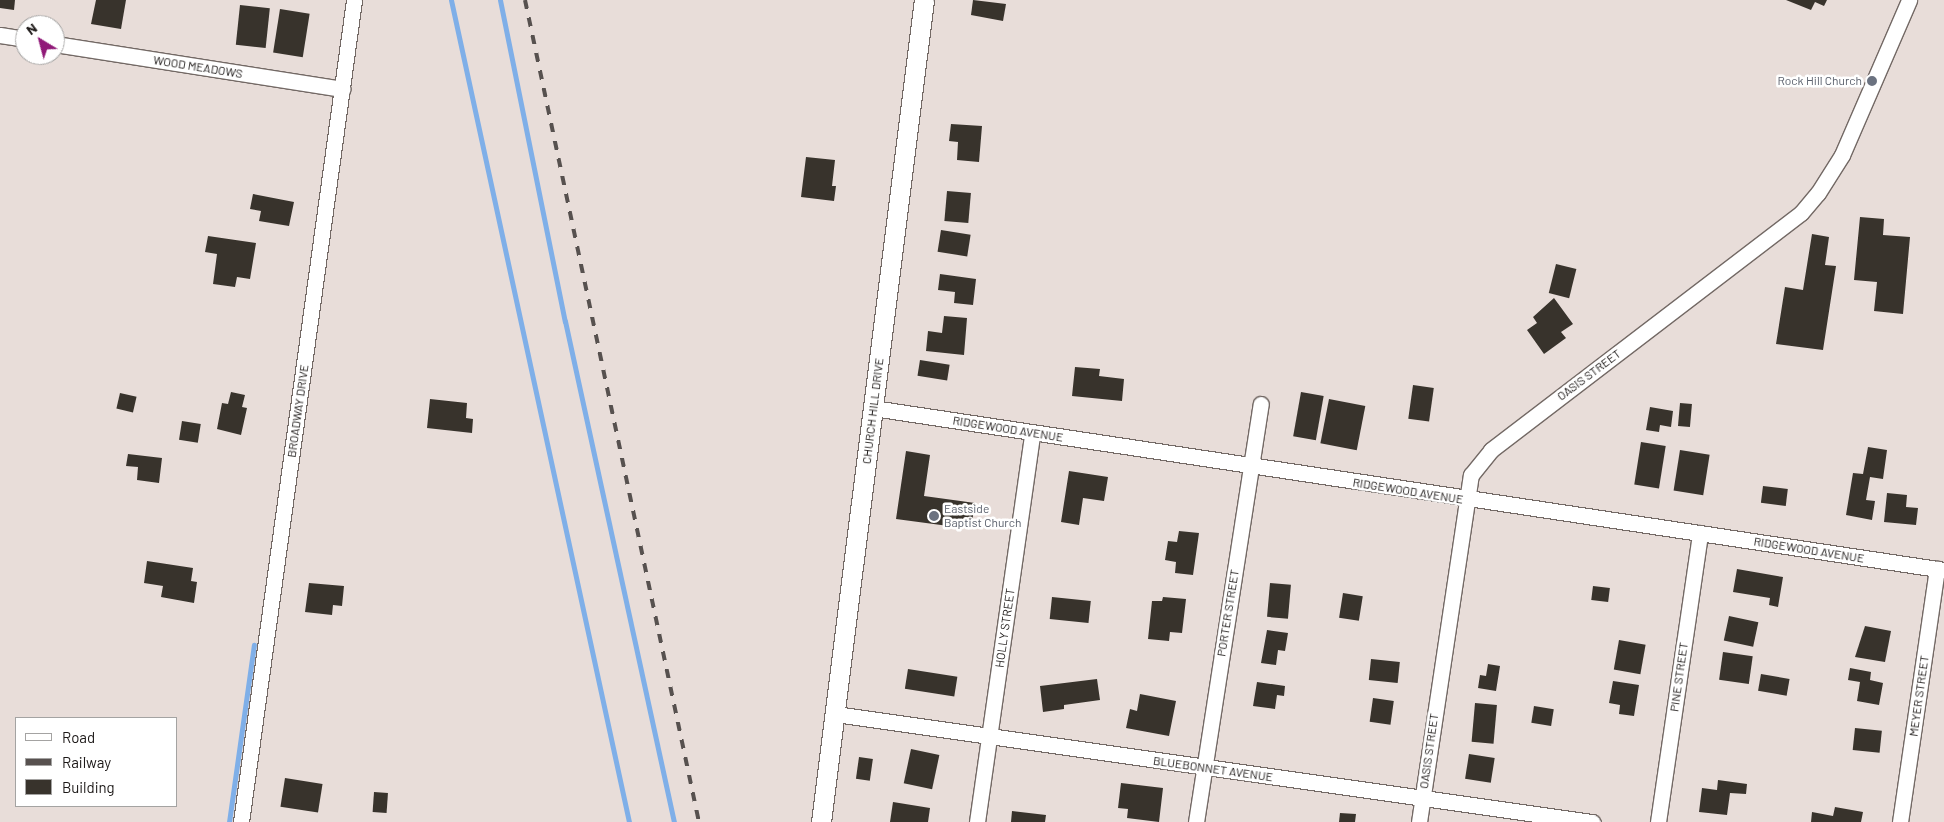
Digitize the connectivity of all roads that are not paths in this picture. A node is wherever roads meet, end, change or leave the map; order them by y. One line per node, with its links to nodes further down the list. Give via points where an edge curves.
1 (354, 0): 7 (street, BROADWAY DRIVE)
2 (924, 0): 9 (street, CHURCH HILL DRIVE)
3 (1909, 0): 12 (street, OASIS STREET, via 1842,155 1818,193 1771,238 1491,450 1471,475)
4 (0, 35): 5 (street)
5 (15, 37)
6 (65, 46): 7 (street, WOOD MEADOWS)
7 (342, 89): 19 (street, BROADWAY DRIVE)
8 (1261, 404): 11 (street, PORTER STREET)
9 (873, 408): 10 (street, RIDGEWOOD AVENUE); 15 (street, CHURCH HILL DRIVE)
10 (1032, 434): 11 (street, RIDGEWOOD AVENUE); 16 (street, HOLLY STREET)
11 (1251, 465): 12 (street, RIDGEWOOD AVENUE); 17 (street, PORTER STREET)
12 (1465, 500): 13 (street, RIDGEWOOD AVENUE); 18 (street, OASIS STREET)
13 (1700, 533): 14 (street, RIDGEWOOD AVENUE); 25 (street, PINE STREET)
14 (1941, 570): 26 (street, MEYER STREET)
15 (835, 714): 16 (street, BLUEBONNET AVENUE); 20 (street, CHURCH HILL DRIVE)
16 (989, 735): 17 (street, BLUEBONNET AVENUE); 21 (street, HOLLY STREET)
17 (1204, 768): 18 (street, BLUEBONNET AVENUE); 22 (street, PORTER STREET)
18 (1422, 799): 23 (street, OASIS STREET); 24 (street, BLUEBONNET AVENUE)
19 (241, 822)
20 (821, 822)
21 (977, 822)
22 (1196, 822)
23 (1418, 822)
24 (1592, 822)
25 (1658, 822)
26 (1900, 822)

